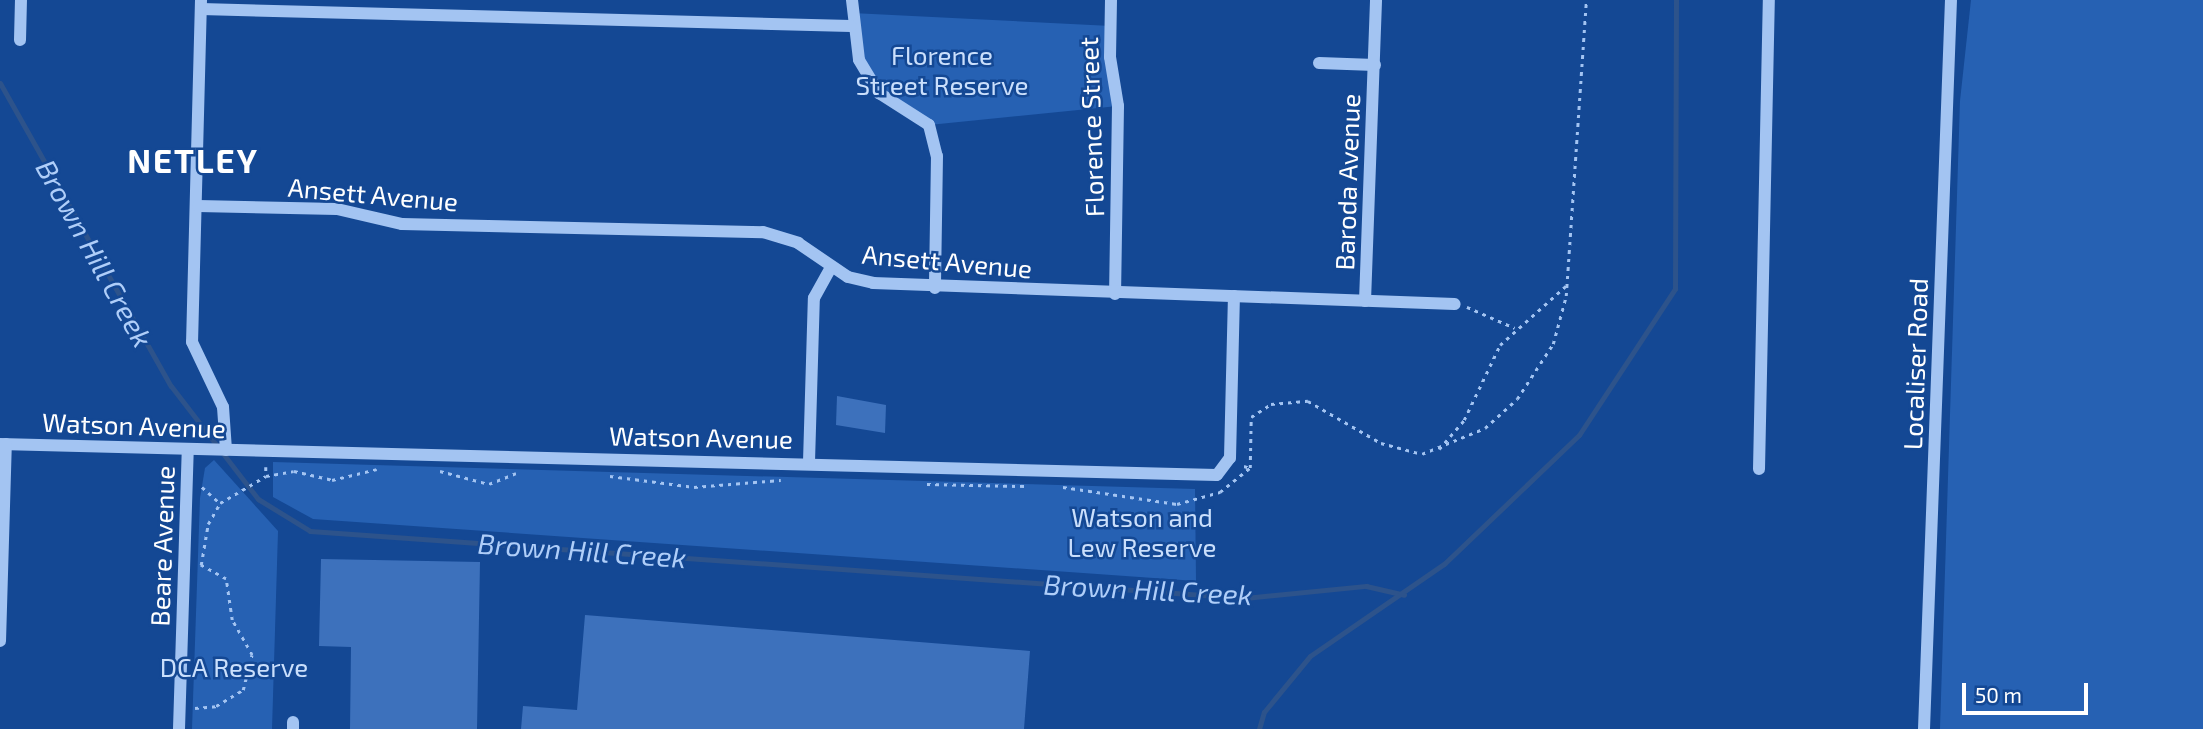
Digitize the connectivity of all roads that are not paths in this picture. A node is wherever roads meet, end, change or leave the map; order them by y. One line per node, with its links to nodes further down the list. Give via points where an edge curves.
1 (21, 0): 9 (street)
2 (852, 0): 8 (street)
3 (1111, 0): 15 (street, Florence Street, via 1110,57 1118,106)
4 (1376, 0): 11 (street, Baroda Avenue)
5 (1769, 0): 23 (street)
6 (1951, 0): 26 (street, Localiser Road)
7 (201, 4): 8 (street); 12 (street)
8 (851, 26): 14 (street, via 859,60 879,93 929,125 937,156)
9 (20, 40)
10 (1319, 63): 11 (street, Baroda Avenue)
11 (1375, 65): 17 (street, Baroda Avenue)
12 (198, 206): 13 (street, Ansett Avenue, via 337,209 402,224 763,232 798,243); 21 (street, via 192,342 223,407)
13 (831, 267): 14 (street, Ansett Avenue, via 873,283); 22 (street, via 814,298)
14 (935, 288): 15 (street, Ansett Avenue)
15 (1115, 294): 16 (street, Ansett Avenue)
16 (1234, 296): 17 (street, Ansett Avenue); 22 (street, Watson Avenue, via 1230,458 1217,475)
17 (1365, 301): 18 (street, Ansett Avenue)
18 (1455, 304)
19 (3, 444): 20 (street, Watson Avenue); 24 (street)
20 (188, 449): 21 (street, Watson Avenue); 25 (street, Beare Avenue)
21 (226, 450): 22 (street, Watson Avenue)
22 (809, 462)
23 (1759, 470)
24 (0, 641)
25 (179, 729)
26 (1924, 729)

